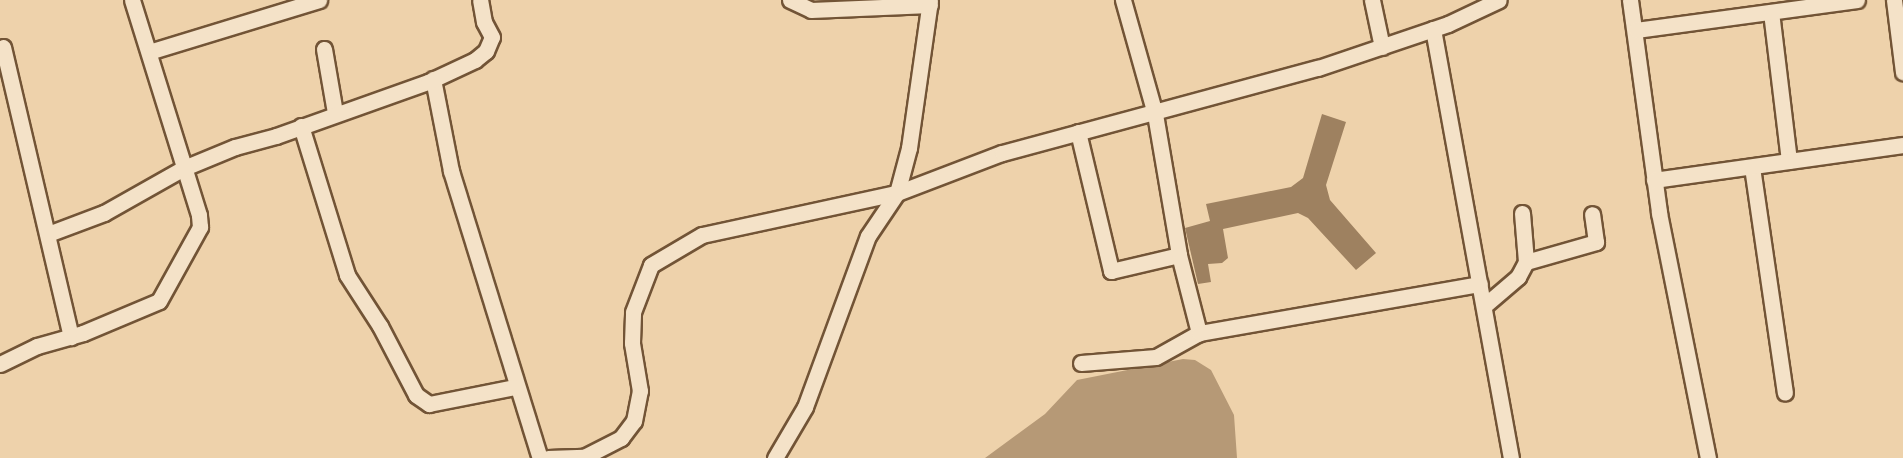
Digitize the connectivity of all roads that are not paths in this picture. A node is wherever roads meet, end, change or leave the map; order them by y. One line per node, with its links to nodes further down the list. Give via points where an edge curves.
1 (132, 0): 18 (street)
2 (318, 0): 18 (street)
3 (480, 0): 20 (street, via 492,37 486,51)
4 (792, 0): 11 (street, via 811,10 841,11)
5 (1124, 0): 22 (street)
6 (1372, 0): 16 (street)
7 (1499, 0): 13 (street)
8 (1630, 0): 14 (street)
9 (1857, 0): 12 (street)
10 (1894, 0): 19 (street)
11 (930, 3): 30 (street, via 909,148)
12 (1772, 12): 14 (street); 26 (street)
13 (1433, 29): 16 (street); 36 (street)
14 (1636, 30): 29 (street)
15 (3, 47): 33 (street)
16 (1382, 47): 22 (street)
17 (324, 49): 21 (street)
18 (149, 52): 28 (street)
19 (1903, 72)
20 (434, 79): 21 (street); 42 (street, via 442,139)
21 (334, 113): 23 (street)
22 (1155, 114): 24 (street); 34 (street)
23 (301, 126): 28 (street); 42 (street, via 347,275 380,326 416,395 429,404)
24 (1078, 132): 30 (street, via 1002,153); 34 (street, via 1111,271)
25 (1903, 145): 26 (street)
26 (1789, 161): 27 (street)
27 (1752, 167): 29 (street); 43 (street)
28 (184, 168): 33 (street, via 104,213); 39 (street, via 200,227 159,301)
29 (1654, 180): 49 (street)
30 (897, 193): 46 (street, via 702,235 651,265 633,312 632,344 640,391 634,421 621,438); 47 (street, via 868,236 805,406)
31 (1522, 213): 35 (street)
32 (1592, 214): 35 (street, via 1596,242)
33 (48, 234): 39 (street)
34 (1179, 255): 38 (street)
35 (1526, 262): 37 (street, via 1518,277)
36 (1480, 284): 37 (street); 38 (street)
37 (1484, 306): 48 (street)
38 (1198, 333): 40 (street, via 1156,357)
39 (71, 337): 41 (street, via 37,346)
40 (1081, 363)
41 (0, 364)
42 (515, 387): 44 (street)
43 (1785, 393)
44 (540, 458)
45 (548, 458): 46 (street)
46 (584, 458)
47 (775, 458)
48 (1511, 458)
49 (1708, 458)

